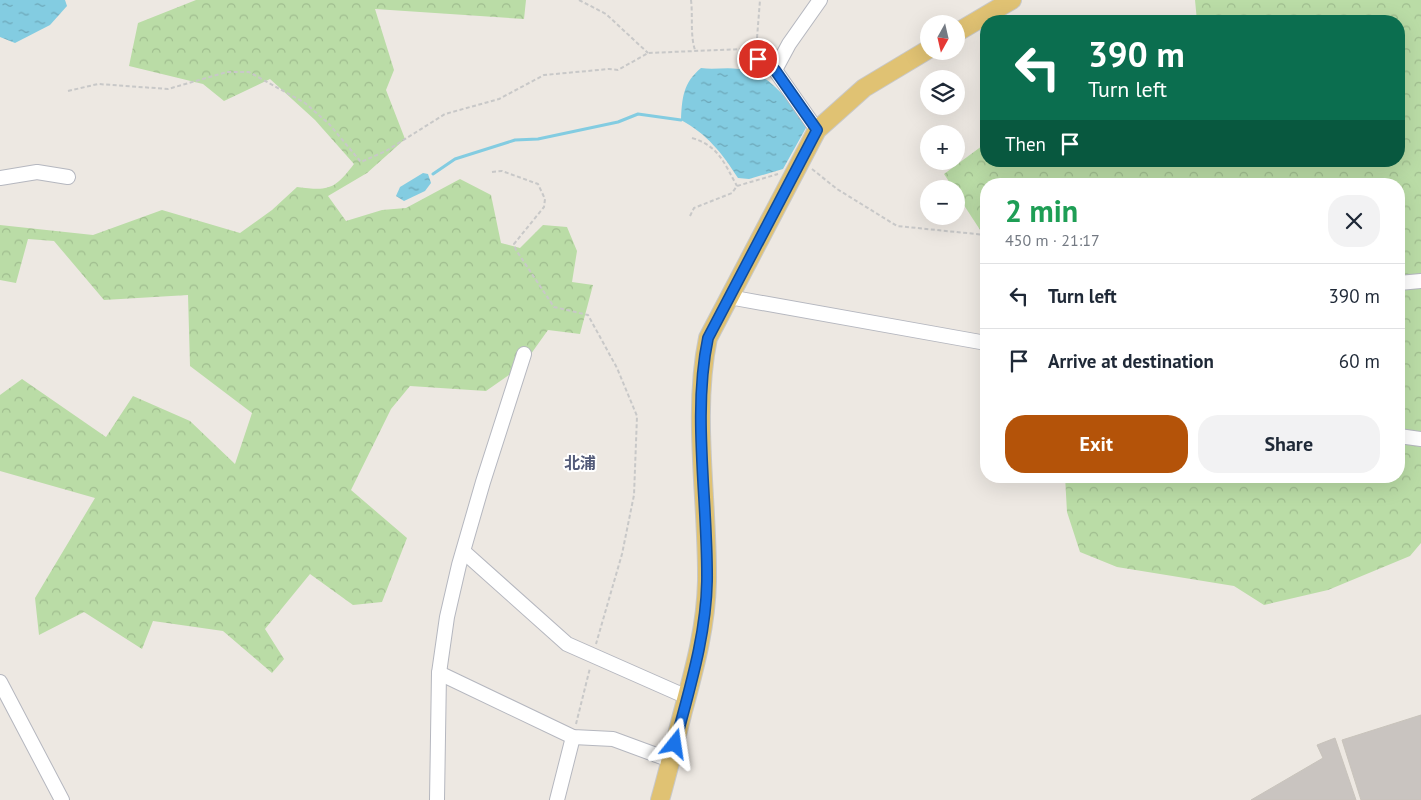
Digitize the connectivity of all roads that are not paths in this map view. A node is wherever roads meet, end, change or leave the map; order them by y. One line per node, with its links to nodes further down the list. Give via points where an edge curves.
1 (820, 0): 8 (street)
2 (1012, 0): 3 (main road)
3 (987, 15)
4 (980, 19): 5 (main road)
5 (965, 28)
6 (755, 49): 8 (street, via 758,59)
7 (920, 54): 9 (main road, via 864,88)
8 (775, 70): 9 (street)
9 (817, 130): 14 (main road)
10 (68, 177): 11 (street, via 37,172)
11 (0, 178)
12 (1421, 281): 13 (street)
13 (1405, 282)
14 (729, 297): 15 (street); 22 (main road, via 708,338 703,360 706,590 704,625)
15 (980, 342)
16 (524, 354): 19 (street)
17 (1405, 437): 18 (street)
18 (1421, 439)
19 (464, 552): 20 (street, via 448,617); 22 (street, via 556,636 593,657)
20 (439, 673): 23 (street); 26 (street)
21 (0, 682): 25 (street)
22 (687, 697): 24 (main road)
23 (573, 738): 24 (street, via 613,739); 27 (street)
24 (670, 760): 28 (main road)
25 (62, 800)
26 (437, 800)
27 (558, 800)
28 (660, 800)

